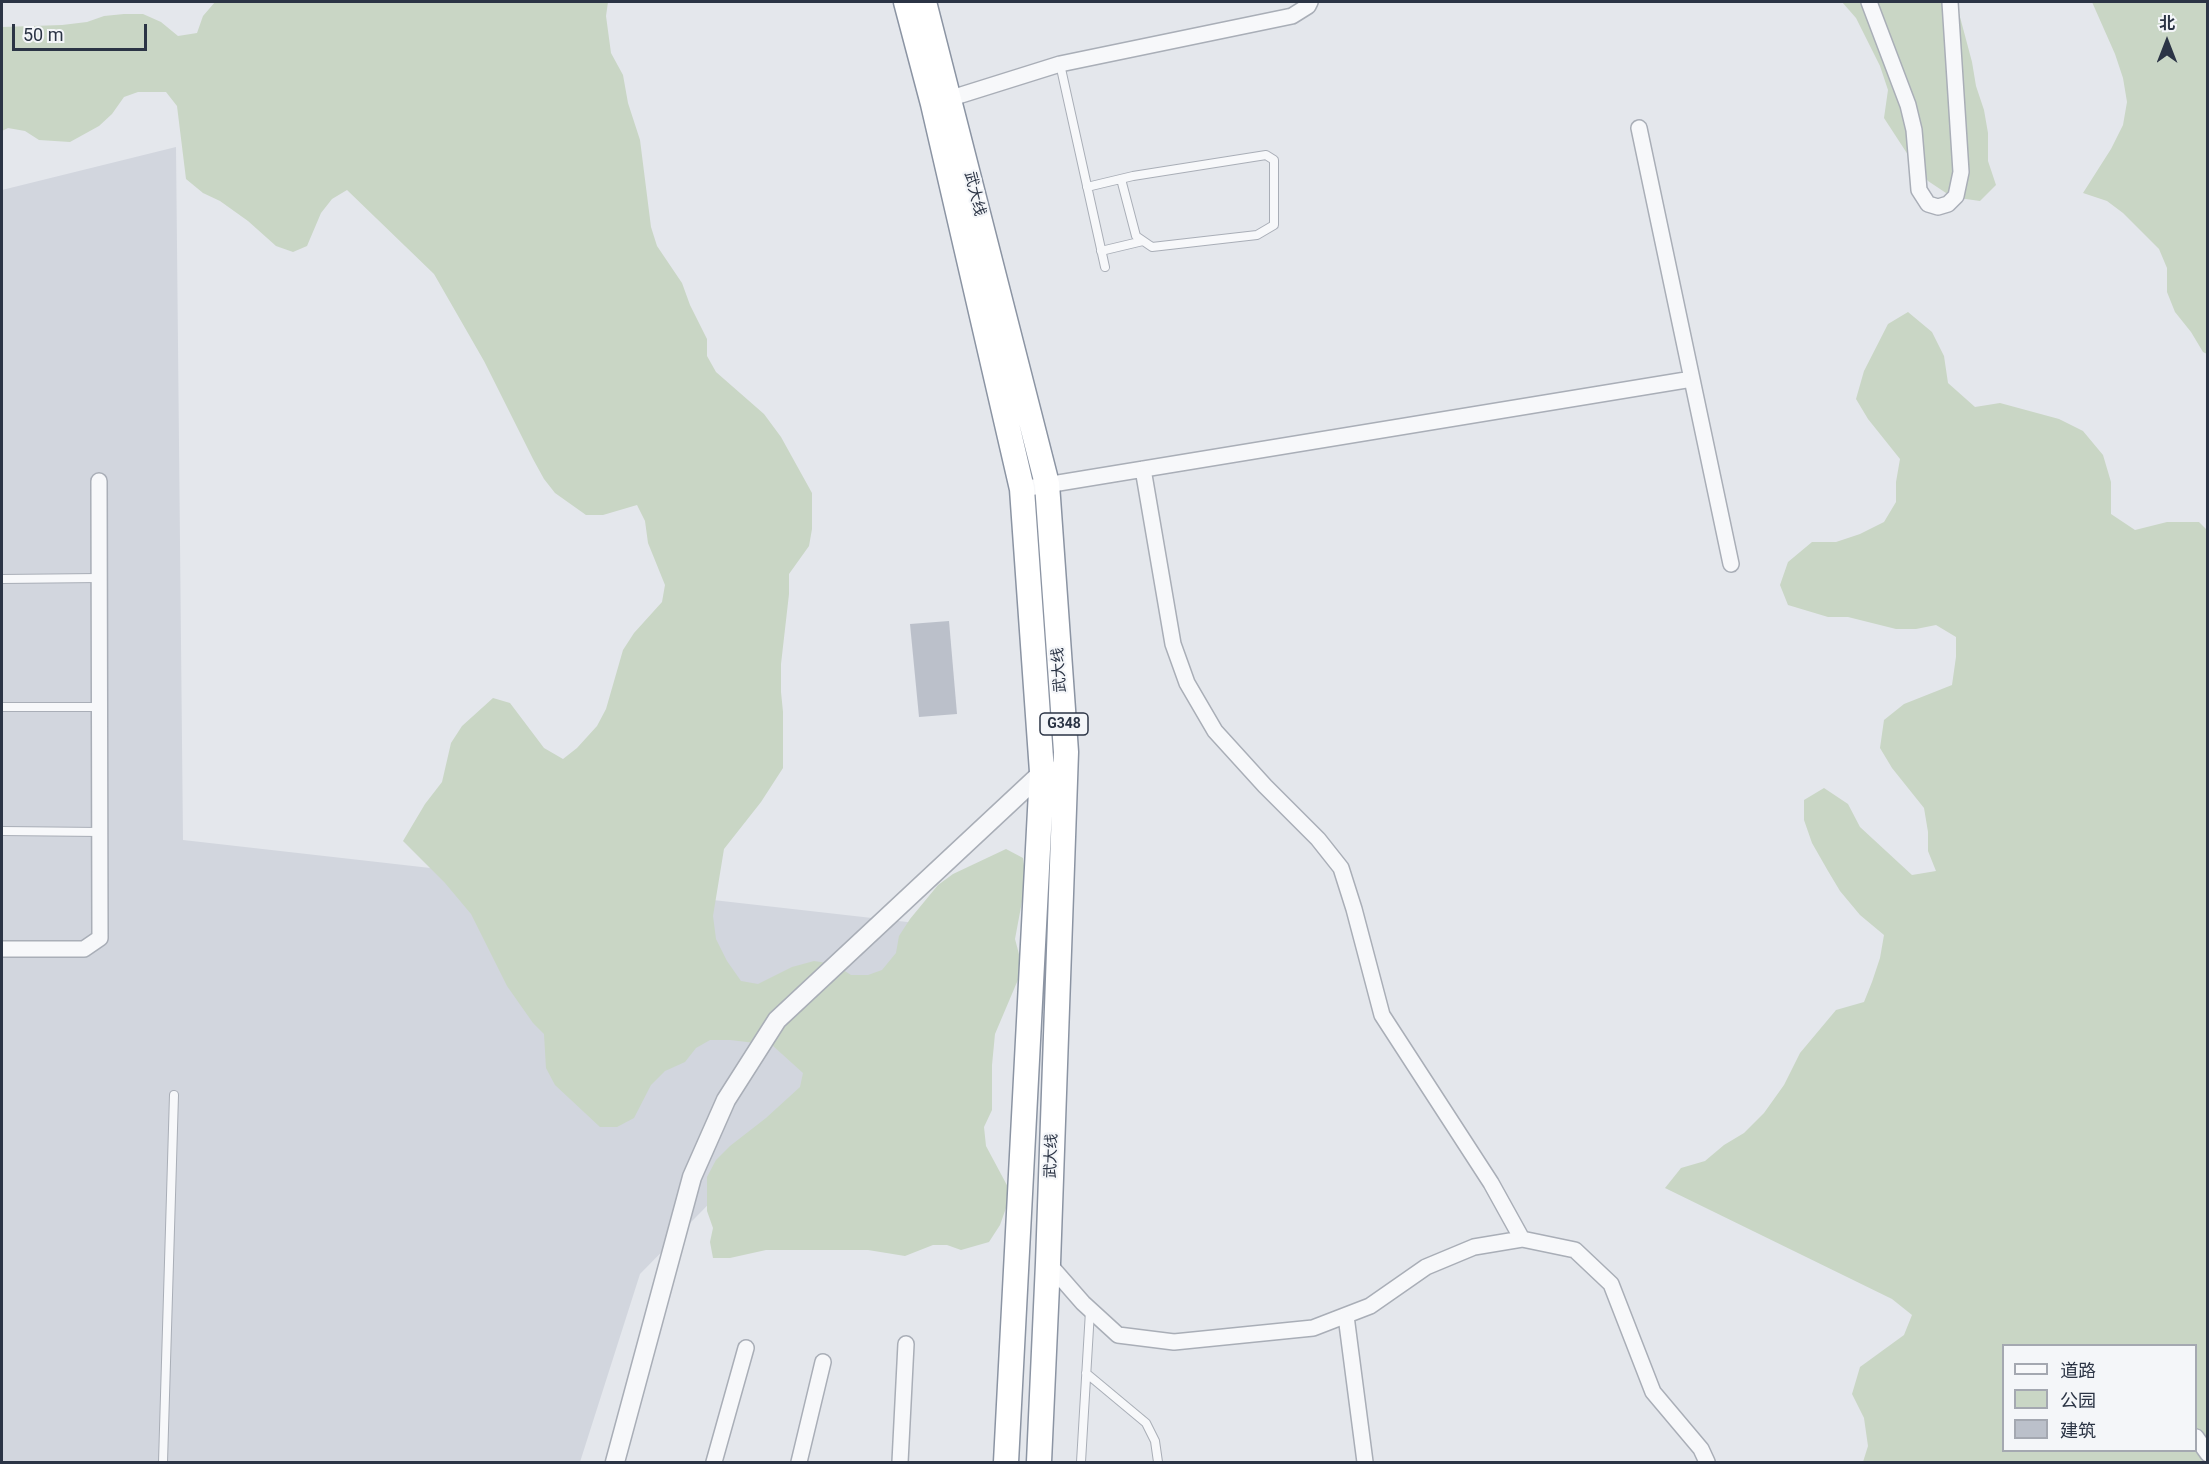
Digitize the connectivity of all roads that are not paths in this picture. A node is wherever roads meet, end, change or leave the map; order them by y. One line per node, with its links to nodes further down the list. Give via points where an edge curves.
1 (906, 2): 7 (highway, 武大线 / G348)
2 (924, 2): 7 (highway, 武大线 / G348)
3 (1310, 2): 6 (street, via 1292,16)
4 (1869, 2): 5 (street, via 1908,105 1919,190 1928,204 1938,207 1956,196 1961,172)
5 (1950, 2)
6 (1060, 64): 7 (street); 10 (lane)
7 (941, 101): 17 (highway, 武大线 / G348); 18 (highway, 武大线 / G348)
8 (1639, 128): 14 (street)
9 (1121, 179): 10 (lane); 11 (lane, via 1136,236); 11 (lane, via 1266,155 1274,160 1274,225 1257,235 1152,247)
10 (1087, 186): 12 (lane)
11 (1143, 241): 12 (lane)
12 (1101, 251): 13 (lane)
13 (1105, 267)
14 (1692, 379): 15 (street); 19 (street)
15 (1143, 469): 17 (street); 30 (street, via 1173,644 1187,683 1215,731 1341,868 1382,1015 1491,1183)
16 (99, 481): 20 (street)
17 (1047, 484): 18 (street); 24 (highway, 武大线 / G348)
18 (1023, 489): 25 (highway, 武大线 / G348)
19 (1731, 564)
20 (99, 578): 21 (lane); 23 (street)
21 (2, 579)
22 (2, 707): 23 (lane)
23 (100, 707): 27 (street)
24 (1066, 752): 25 (street); 31 (highway, 武大线 / G348)
25 (1042, 772): 41 (street, via 777,1020 726,1100 692,1177); 45 (highway, 武大线 / G348)
26 (2, 831): 27 (lane)
27 (100, 832): 28 (street, via 100,938 84,949)
28 (2, 949)
29 (174, 1095): 40 (lane)
30 (1522, 1239): 33 (street, via 1474,1247 1426,1267 1370,1306); 50 (street, via 1575,1250 1611,1284 1653,1392 1701,1449)
31 (1048, 1263): 32 (street); 46 (highway, 武大线 / G348)
32 (1090, 1309): 33 (street, via 1118,1335 1174,1342 1312,1329); 37 (lane)
33 (1346, 1316): 49 (street)
34 (906, 1344): 44 (street)
35 (746, 1348): 42 (street)
36 (823, 1362): 43 (street)
37 (1086, 1372): 47 (lane); 48 (lane, via 1146,1423 1155,1442)
38 (2197, 1438): 39 (street)
39 (2208, 1454)
40 (163, 1462)
41 (615, 1462)
42 (714, 1462)
43 (799, 1462)
44 (900, 1462)
45 (1006, 1462)
46 (1039, 1462)
47 (1081, 1462)
48 (1158, 1462)
49 (1365, 1462)
50 (1707, 1462)

